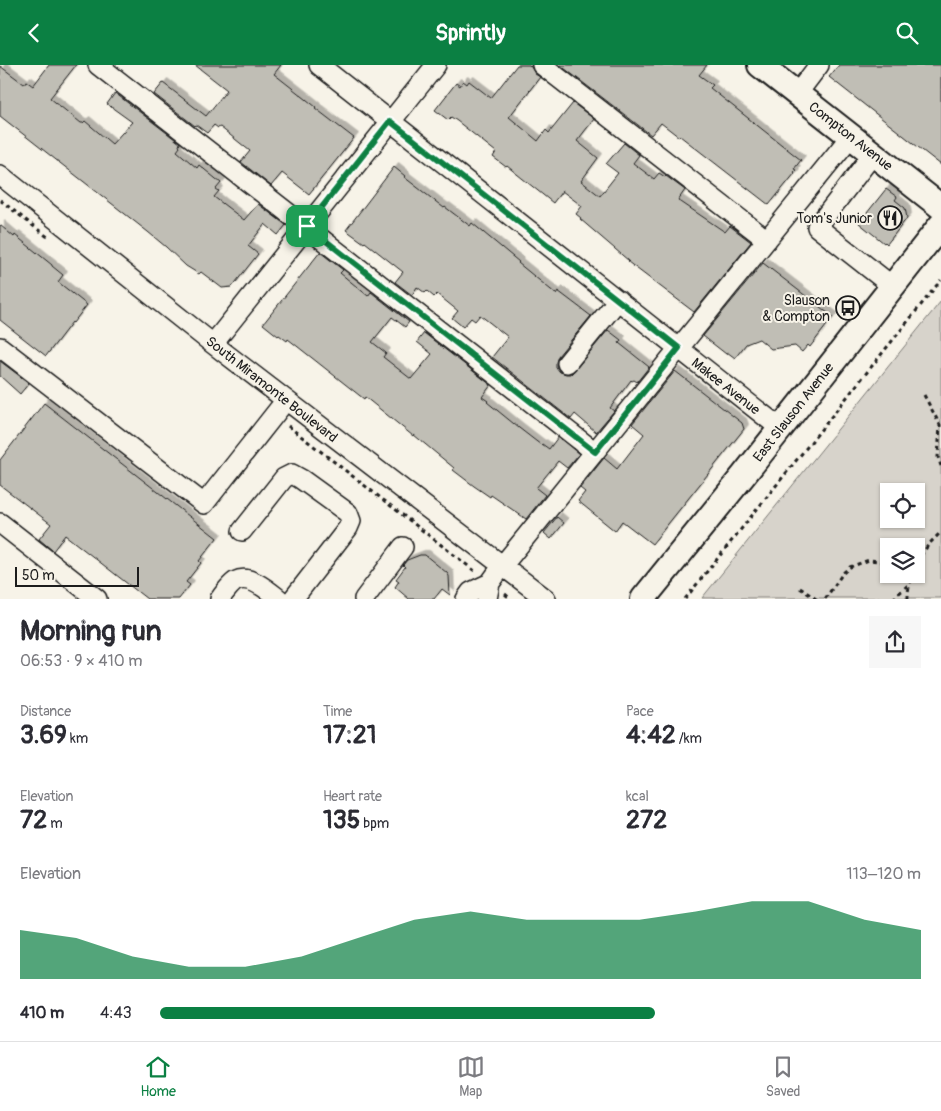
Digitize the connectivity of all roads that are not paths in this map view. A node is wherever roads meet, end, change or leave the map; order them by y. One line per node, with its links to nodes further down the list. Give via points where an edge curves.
1 (98, 65): 14 (street)
2 (319, 65): 8 (street, Makee Avenue)
3 (436, 65): 8 (street)
4 (542, 65): 15 (street)
5 (760, 65): 7 (main road, Compton Avenue)
6 (819, 65): 7 (street)
7 (797, 94): 9 (main road, Compton Avenue)
8 (390, 121): 14 (street); 17 (street, Makee Avenue)
9 (851, 136): 10 (main road, Compton Avenue); 15 (street)
10 (873, 154): 12 (main road, Compton Avenue); 16 (street, via 817,227)
11 (0, 175): 18 (street, South Miramonte Boulevard)
12 (941, 207)
13 (941, 225): 16 (main road, East Slauson Avenue)
14 (307, 226): 18 (street); 24 (street)
15 (767, 240): 20 (street)
16 (892, 286): 23 (main road, East Slauson Avenue)
17 (618, 300): 20 (street, Makee Avenue); 21 (street)
18 (213, 344): 22 (street, South Miramonte Boulevard)
19 (0, 347): 22 (street, via 204,504)
20 (679, 348): 23 (street, Makee Avenue); 24 (street)
21 (567, 363)
22 (286, 400): 28 (street, South Miramonte Boulevard)
23 (780, 428): 37 (main road, East Slauson Avenue)
24 (595, 452): 28 (street)
25 (0, 523): 30 (street)
26 (242, 531): 33 (street, via 284,478 292,474 348,513 352,521 348,528)
27 (403, 547): 34 (street)
28 (503, 565): 29 (street); 36 (street, South Miramonte Boulevard)
29 (488, 591): 35 (street, via 471,592)
30 (97, 599)
31 (220, 599): 32 (street, via 236,581 246,580 258,583)
32 (279, 599)
33 (294, 599)
34 (364, 599)
35 (466, 599)
36 (546, 599)
37 (643, 599)

